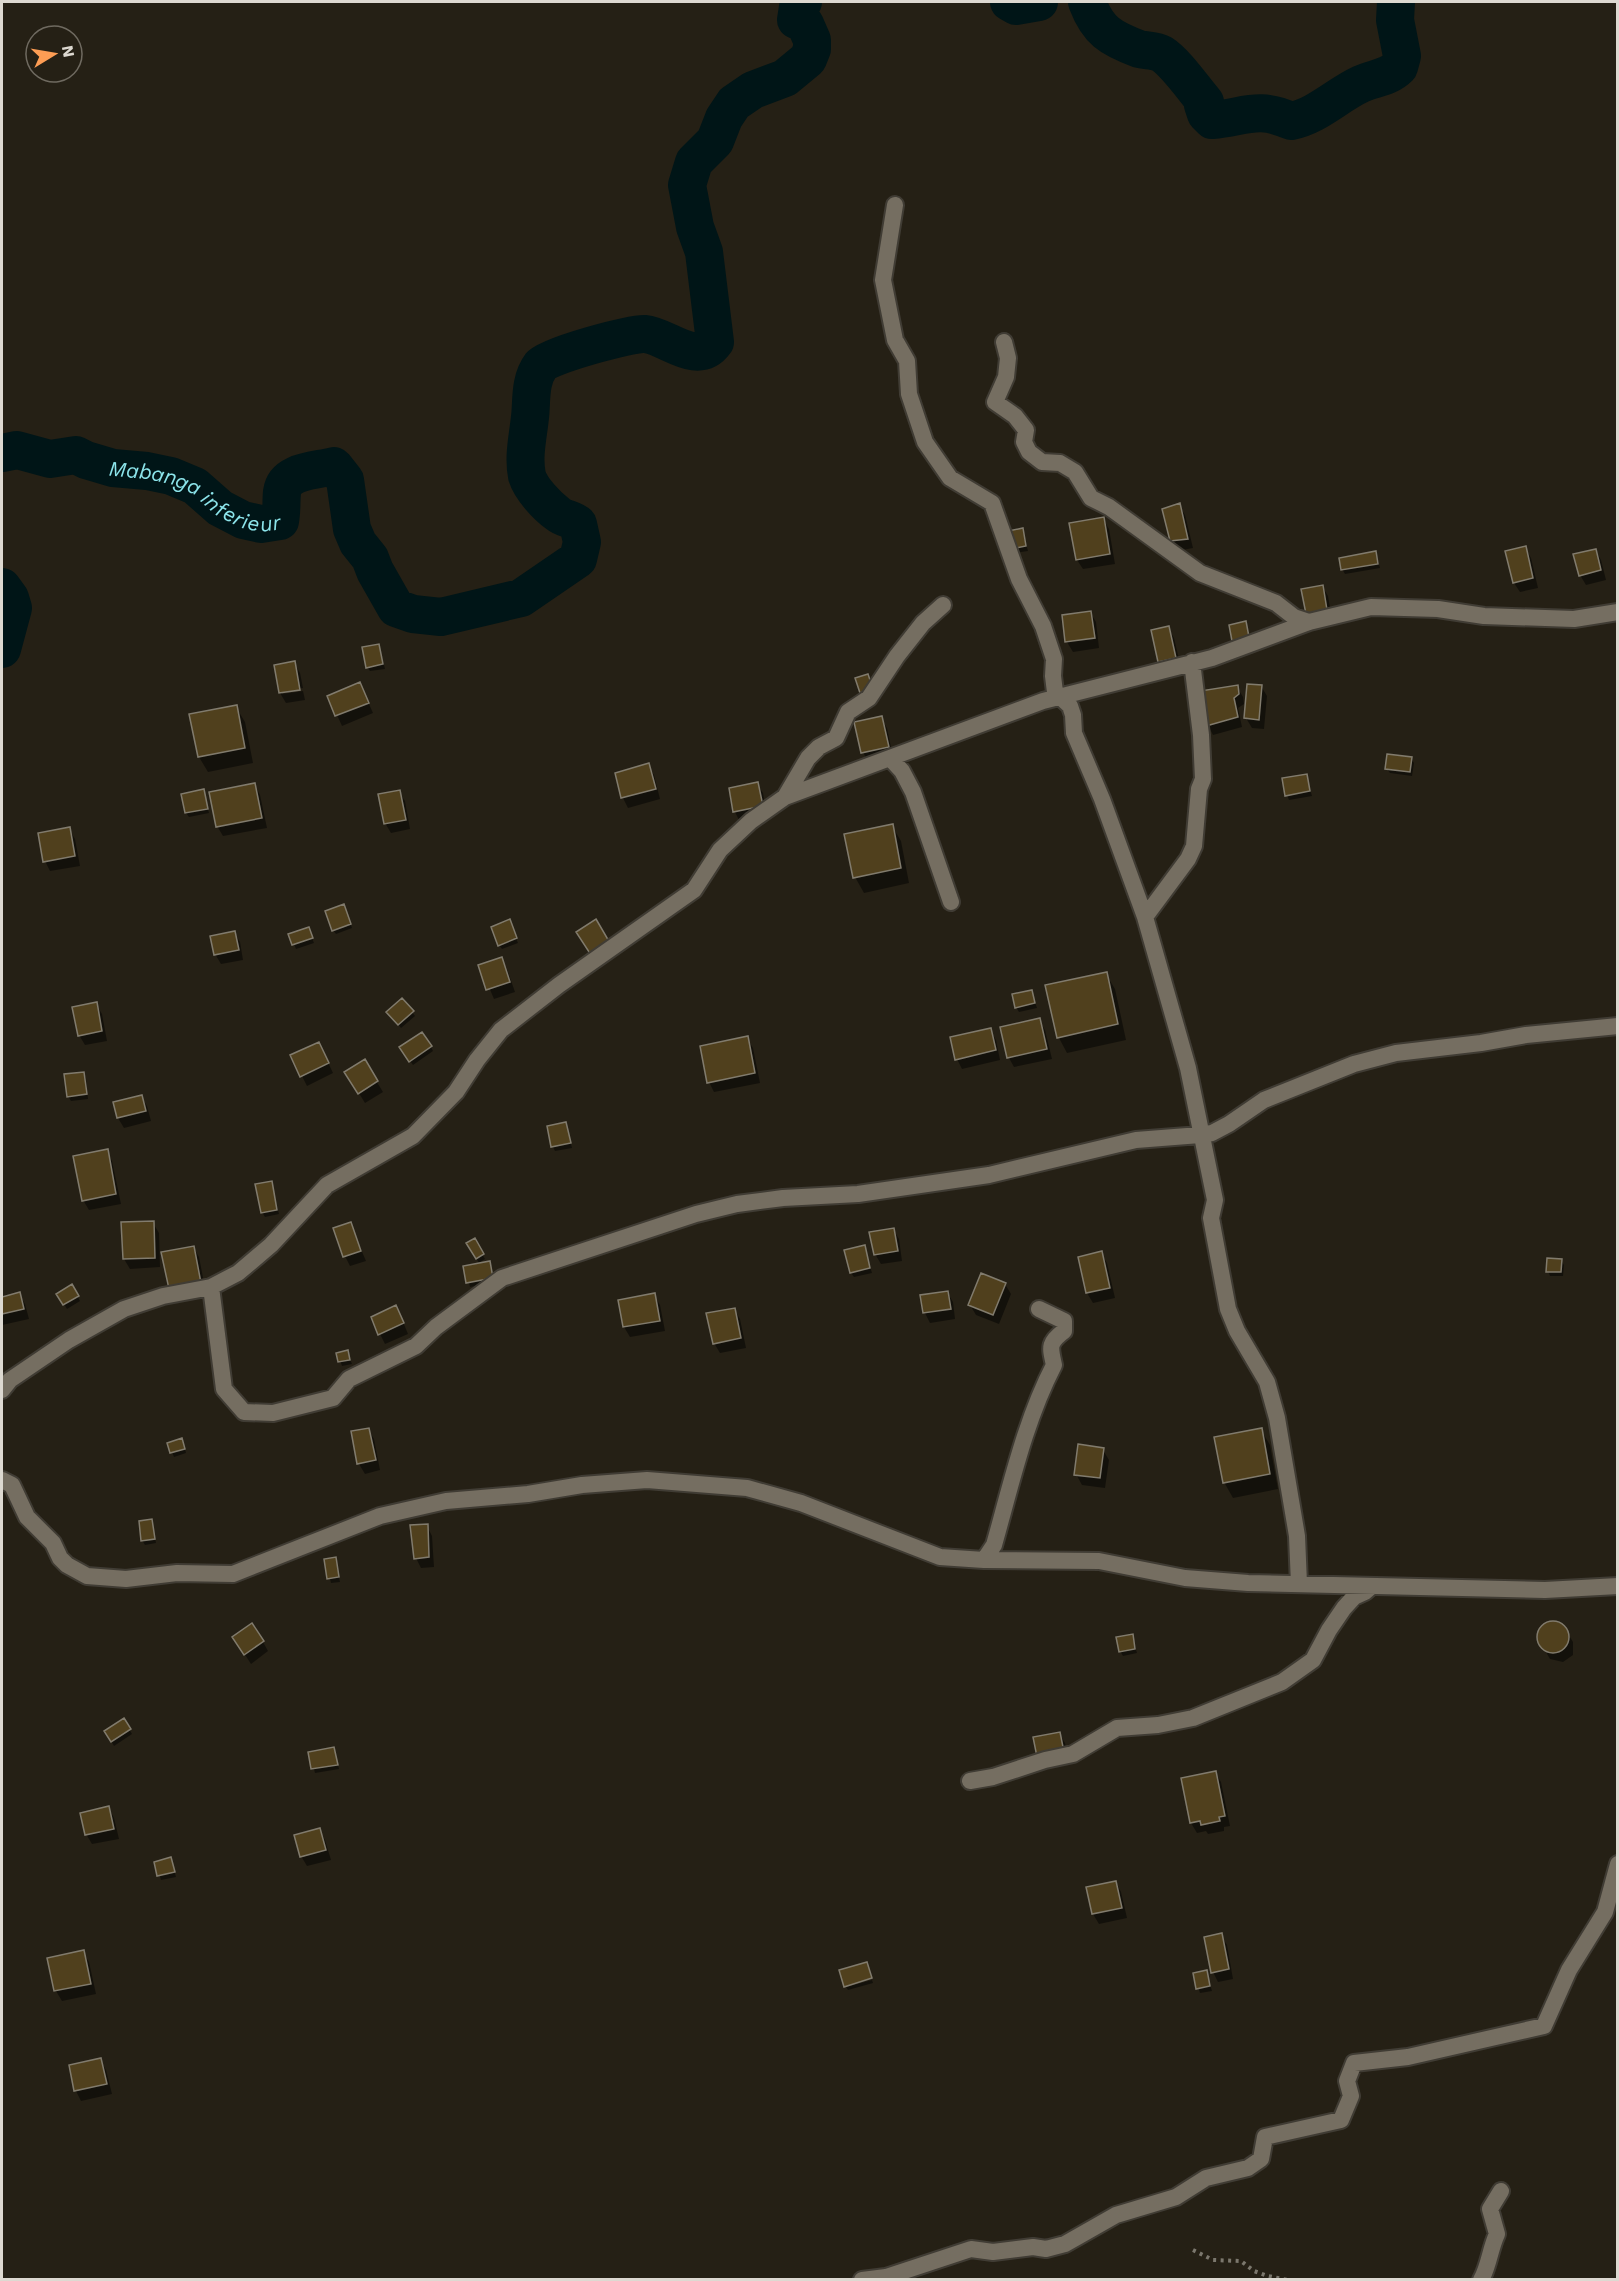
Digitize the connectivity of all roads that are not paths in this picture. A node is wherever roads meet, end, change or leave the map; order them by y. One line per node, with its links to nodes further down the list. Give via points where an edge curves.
1 (895, 205): 7 (street, via 883,280 895,340 907,361 909,394 915,413 925,441 950,478 992,503 1019,579 1043,626 1054,659 1054,692)
2 (1004, 342): 5 (street, via 1008,358 1006,377 995,402 1015,416 1026,430 1024,442 1029,452 1042,462 1060,463 1075,472 1091,498 1200,573 1276,603 1294,617)
3 (943, 605): 9 (street, via 923,623 869,698 848,712 836,738 808,758)
4 (1617, 612): 5 (street, via 1574,619 1371,607)
5 (1309, 622): 6 (street)
6 (1192, 663): 7 (street); 11 (street, via 1203,779 1194,846)
7 (1059, 697): 8 (street); 11 (street, via 1070,706 1074,733)
8 (890, 758): 9 (street); 10 (street, via 913,792)
9 (785, 797): 14 (street, via 720,850 694,890 501,1030 456,1092 413,1136 327,1185 272,1245 238,1273)
10 (951, 902)
11 (1145, 917): 13 (street, via 1188,1068)
12 (1617, 1026): 13 (street, via 1526,1035 1375,1058 1264,1100 1230,1124)
13 (1200, 1135): 14 (street, via 1136,1140 989,1174 858,1194 737,1204 696,1214 502,1278 416,1346 349,1379 333,1398 273,1413 244,1412 224,1389); 19 (street, via 1215,1200 1211,1218 1228,1309 1267,1382 1277,1418 1297,1536)
14 (211, 1287): 16 (street, via 163,1296 124,1309 69,1340 10,1380)
15 (1038, 1309): 18 (street, via 1064,1321 1064,1331 1053,1339 1054,1365 1025,1439 994,1545)
16 (2, 1390)
17 (2, 1480): 18 (street, via 12,1485 27,1517 53,1543 60,1558 87,1576 233,1574 380,1516 446,1501 647,1480 747,1488 801,1503 940,1557)
18 (984, 1560): 19 (street, via 1099,1561 1185,1578)
19 (1299, 1584): 20 (street)
20 (1372, 1586): 21 (street, via 1545,1590); 22 (street, via 1344,1608 1313,1659 1282,1682 1193,1718 1117,1728 1073,1754)
21 (1617, 1586)
22 (970, 1781)
23 (1617, 1864): 25 (street, via 1605,1912 1569,1970 1544,2026 1408,2058 1354,2063 1347,2081 1351,2096 1341,2120 1265,2137 1261,2159 1248,2168 1206,2178 1176,2198 1116,2215 1065,2244 1004,2252 970,2249 886,2277)
24 (1501, 2191): 26 (street, via 1490,2209 1497,2234)
25 (862, 2280)
26 (1481, 2280)

